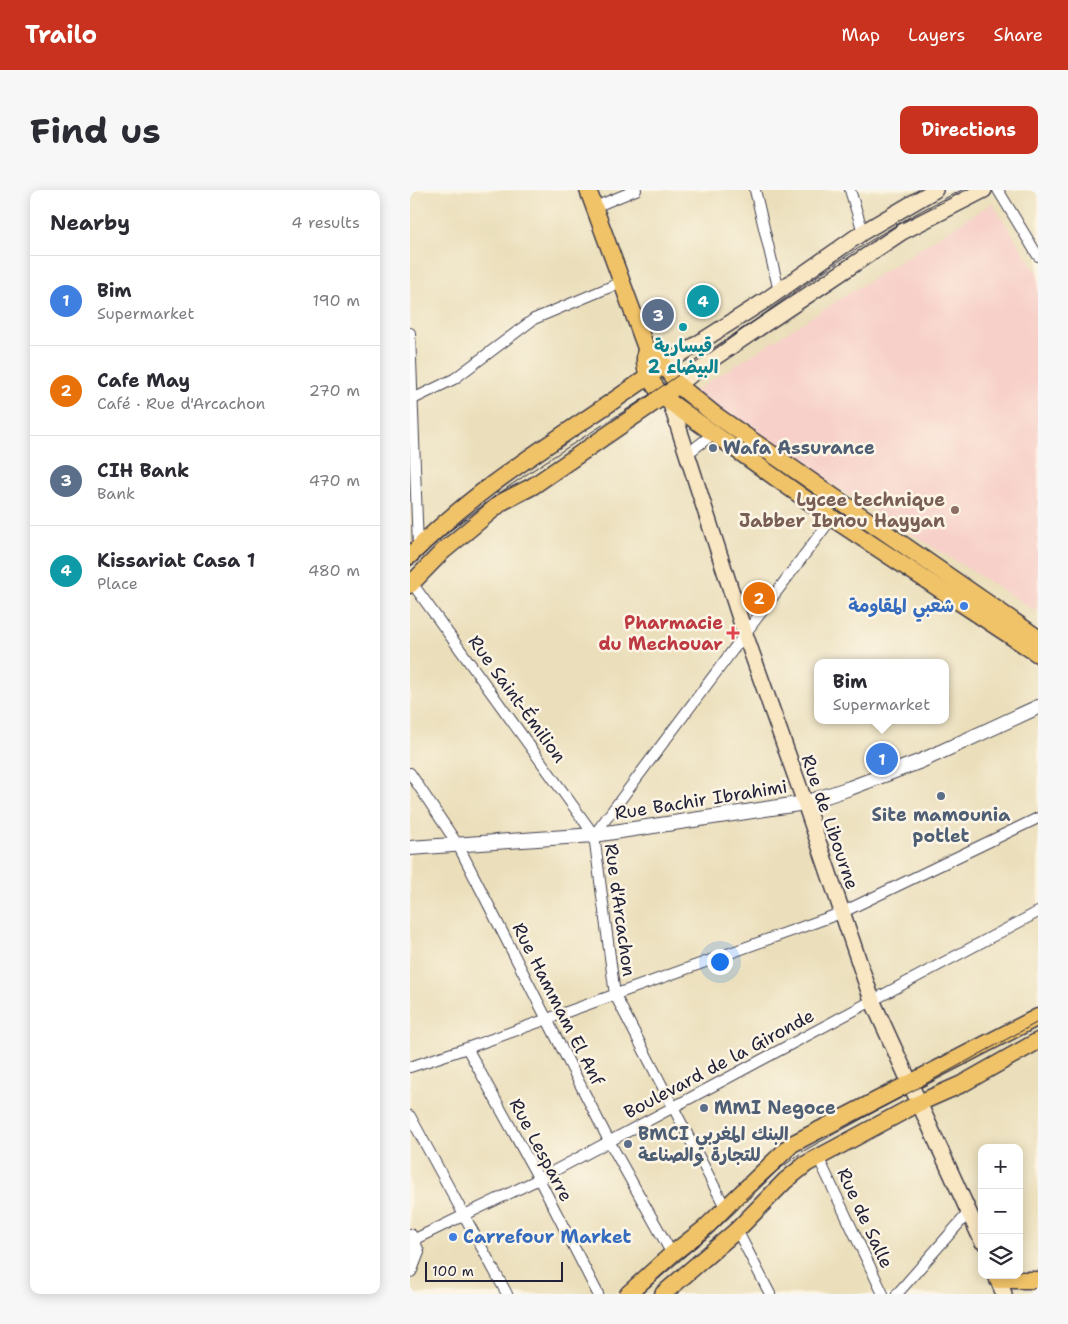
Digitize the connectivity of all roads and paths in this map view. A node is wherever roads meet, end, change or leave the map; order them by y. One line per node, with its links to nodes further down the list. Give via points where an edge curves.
1 (579, 190): 9 (main road, via 589,214)
2 (588, 190): 9 (main road)
3 (636, 190): 9 (street)
4 (754, 190): 13 (street)
5 (850, 190): 10 (street)
6 (935, 190): 10 (main road)
7 (984, 190): 18 (main road, via 902,232)
8 (998, 190): 11 (street)
9 (599, 203): 12 (main road)
10 (864, 232): 13 (main road)
11 (1038, 256)
12 (622, 282): 15 (main road); 19 (street, via 534,319 454,379)
13 (779, 290): 16 (main road)
14 (410, 333): 19 (street)
15 (646, 348): 16 (main road, via 656,354); 17 (main road, via 644,364)
16 (664, 365): 17 (main road); 18 (main road)
17 (648, 377): 20 (main road); 24 (main road, via 514,467)
18 (678, 385): 20 (main road); 21 (main road)
19 (413, 399): 24 (street)
20 (667, 401): 21 (main road); 22 (main road, Rue de Libourne); 25 (main road, via 624,422 533,486 502,502 442,552)
21 (710, 425): 22 (street); 23 (main road); 27 (main road); 28 (main road, via 735,435); 29 (main road)
22 (687, 454): 26 (main road, Rue de Libourne)
23 (832, 518): 26 (street, Rue d'Arcachon); 30 (main road)
24 (414, 552)
25 (411, 583): 35 (street, Rue Saint-Émilion)
26 (745, 634): 33 (main road, Rue de Libourne); 35 (street, Rue d'Arcachon)
27 (1038, 638)
28 (1038, 642)
29 (1038, 650)
30 (1038, 654)
31 (1038, 707): 33 (street, Rue Bachir Ibrahimi, via 921,761)
32 (410, 773): 36 (street, Rue Hammam El Anf)
33 (805, 803): 35 (street, Rue Bachir Ibrahimi); 39 (main road, Rue de Libourne)
34 (1038, 818): 39 (street)
35 (594, 835): 36 (street, Rue Bachir Ibrahimi); 40 (street, Rue d'Arcachon)
36 (458, 845): 37 (street, Rue Bachir Ibrahimi); 43 (street, Rue Hammam El Anf)
37 (410, 848)
38 (1038, 912): 41 (street, Boulevard de la Gironde)
39 (841, 913): 40 (street); 41 (main road, Rue de Libourne)
40 (615, 995): 43 (street); 49 (street, Rue d'Arcachon)
41 (872, 1000): 47 (main road, Rue de Libourne); 49 (street, Boulevard de la Gironde)
42 (1038, 1017): 47 (main road)
43 (548, 1019): 45 (street); 51 (street, Rue Hammam El Anf)
44 (1038, 1041): 48 (main road, via 962,1084)
45 (468, 1048): 46 (street); 53 (street, Rue Lesparre)
46 (410, 1067)
47 (909, 1083): 48 (main road, Rue de Libourne); 54 (main road, via 792,1144)
48 (919, 1103): 52 (main road); 55 (main road, Rue de Libourne)
49 (673, 1107): 51 (street, Boulevard de la Gironde); 54 (street, Rue d'Arcachon)
50 (410, 1116): 56 (street)
51 (609, 1142): 53 (street, Boulevard de la Gironde); 60 (street, Rue Hammam El Anf)
52 (818, 1157): 57 (main road, via 784,1181); 69 (street, Rue de Salle)
53 (539, 1178): 56 (street, Boulevard de la Gironde); 65 (street, Rue Lesparre)
54 (725, 1208): 60 (main road)
55 (969, 1212): 58 (main road, Rue de Libourne); 70 (street)
56 (464, 1216): 59 (street, Boulevard de la Gironde); 64 (street)
57 (737, 1230): 67 (main road); 68 (street)
58 (979, 1234)
59 (412, 1238): 61 (street, via 417,1252)
60 (672, 1254): 66 (main road)
61 (410, 1270)
62 (1000, 1283): 63 (main road)
63 (1036, 1284)
64 (507, 1294)
65 (598, 1294)
66 (628, 1294)
67 (663, 1294)
68 (770, 1294)
69 (883, 1294)
70 (897, 1294)

